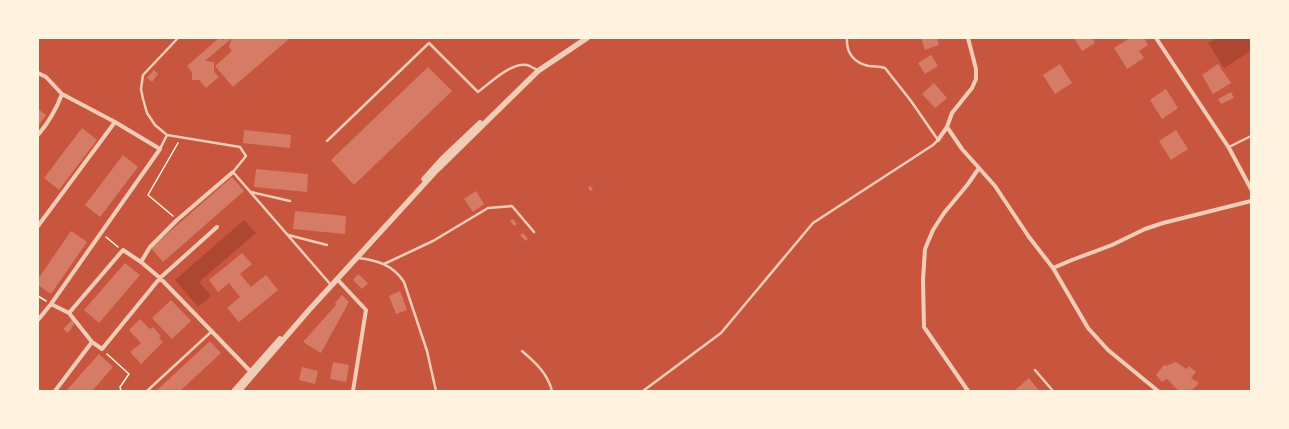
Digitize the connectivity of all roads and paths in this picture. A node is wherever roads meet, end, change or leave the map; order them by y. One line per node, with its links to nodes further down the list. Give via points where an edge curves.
1 (178, 38): 13 (lane, via 143,75 141,89 147,113 155,125)
2 (581, 38): 7 (street)
3 (587, 38): 7 (street)
4 (847, 38): 16 (lane, via 850,57 869,66 885,68)
5 (968, 38): 11 (street, via 976,79 952,113)
6 (1156, 38): 18 (street)
7 (537, 70): 17 (lane, via 519,64 478,92 428,43); 34 (street, via 436,171); 40 (street, via 442,160)
8 (38, 73): 9 (street, via 46,77)
9 (62, 94): 10 (street); 12 (street, via 51,119)
10 (115, 122): 19 (street); 27 (street)
11 (947, 127): 16 (street); 20 (street)
12 (38, 135)
13 (167, 135): 15 (lane); 19 (lane)
14 (1251, 136): 18 (lane)
15 (182, 137): 21 (lane, via 240,147 246,156); 26 (path, via 148,195)
16 (938, 140): 58 (lane, via 813,223 721,333)
17 (327, 141)
18 (1229, 148): 22 (street)
19 (160, 150): 30 (street)
20 (979, 168): 37 (street, via 995,186); 59 (street, via 933,230 925,248 923,280 924,327)
21 (233, 172): 23 (lane); 26 (street)
22 (1251, 189)
23 (250, 192): 24 (lane); 31 (lane)
24 (290, 201)
25 (1251, 201): 37 (street, via 1157,225)
26 (177, 220): 35 (street, via 150,247)
27 (38, 226)
28 (217, 227): 38 (street)
29 (534, 232): 36 (lane, via 512,206 488,208 434,241)
30 (101, 233): 33 (path); 41 (street)
31 (288, 235): 32 (lane); 40 (lane)
32 (327, 245)
33 (123, 250): 35 (street); 42 (street)
34 (357, 258): 36 (lane); 39 (street)
35 (141, 262): 38 (street)
36 (384, 264): 56 (lane, via 398,273 404,282 427,351)
37 (1053, 268): 61 (street, via 1088,328 1108,350)
38 (160, 278): 44 (street); 46 (street)
39 (337, 279): 40 (street); 55 (street, via 366,310)
40 (330, 284): 49 (street)
41 (51, 304): 42 (street); 43 (street)
42 (69, 313): 45 (street)
43 (38, 320)
44 (211, 332): 49 (street); 52 (lane)
45 (92, 342): 46 (street); 50 (street)
46 (102, 349): 51 (path, via 129,374 120,386)
47 (522, 352): 57 (lane, via 544,373)
48 (1035, 370): 60 (lane)
49 (252, 374): 53 (street); 54 (street)
50 (55, 391)
51 (121, 391)
52 (147, 391)
53 (234, 391)
54 (240, 391)
55 (352, 391)
56 (436, 391)
57 (552, 391)
58 (644, 391)
59 (968, 391)
60 (1052, 391)
61 (1158, 391)

